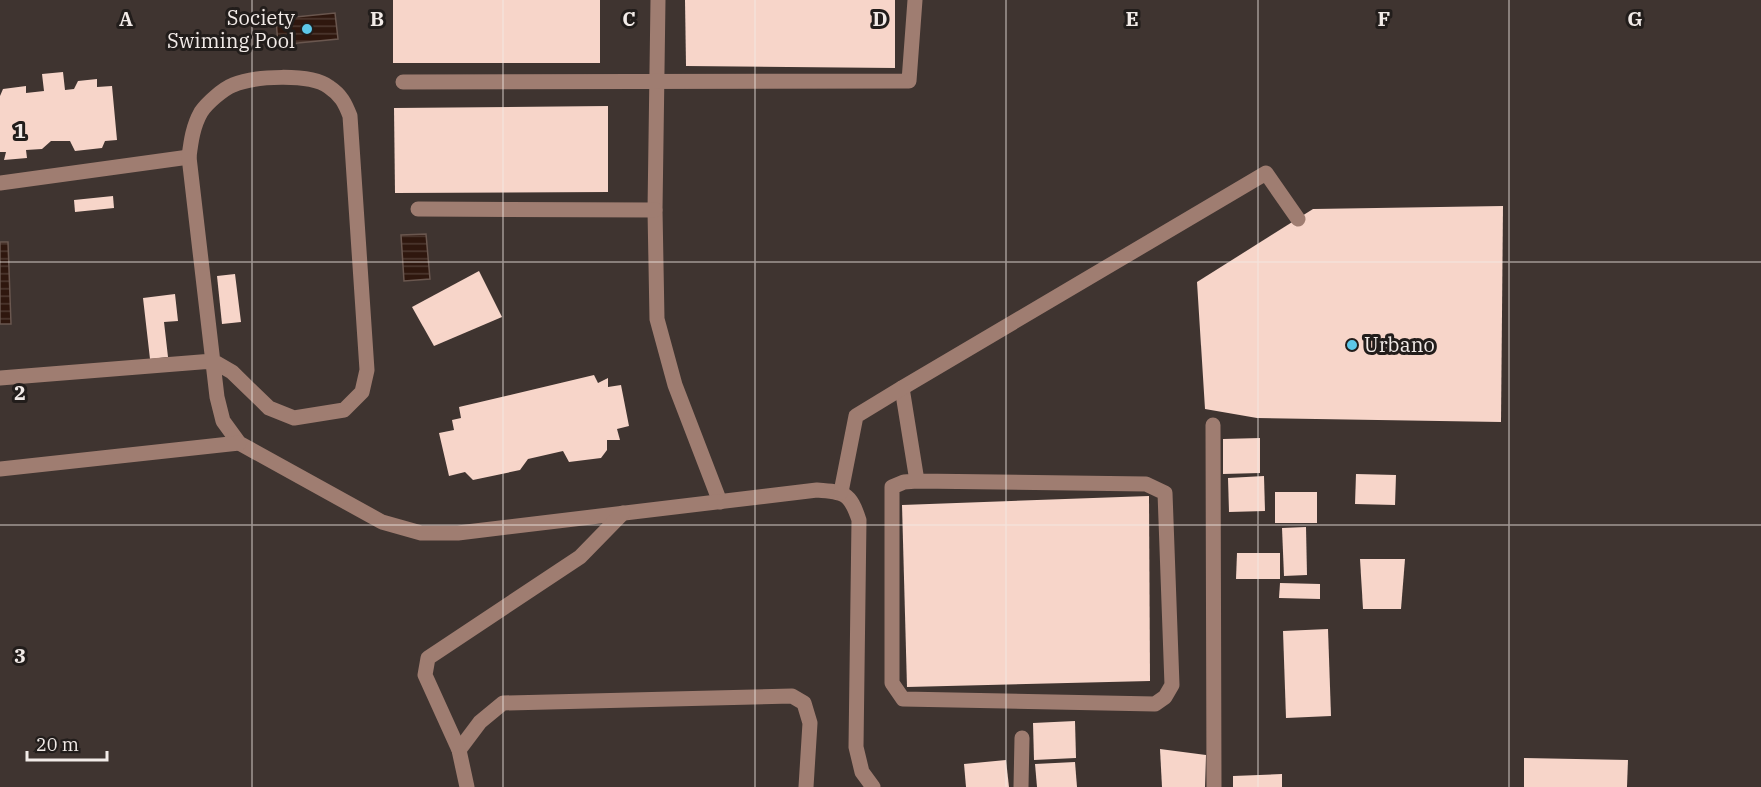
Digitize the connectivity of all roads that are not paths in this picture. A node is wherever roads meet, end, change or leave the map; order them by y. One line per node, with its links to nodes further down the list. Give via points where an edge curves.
1 (658, 0): 4 (street)
2 (915, 0): 4 (street, via 909,81)
3 (403, 82): 4 (street)
4 (658, 82): 8 (street)
5 (189, 156): 6 (street); 10 (street); 10 (street, via 192,134 202,111 232,86 260,78 301,79 327,85 344,100 350,116 368,370 362,392 344,411 294,417 269,408 232,372)
6 (0, 183)
7 (418, 209): 8 (street)
8 (656, 210): 18 (street, via 657,319 675,385)
9 (1298, 219): 12 (street, via 1266,172)
10 (213, 361): 11 (street); 14 (street, via 223,421)
11 (0, 378)
12 (902, 388): 16 (street); 17 (street, via 856,416)
13 (1213, 425): 26 (street)
14 (239, 443): 15 (street); 19 (street, via 382,522 421,533 458,533)
15 (0, 469)
16 (916, 481): 16 (street, via 1146,484 1165,493 1172,685 1165,697 1155,704 903,699 892,683 891,672 892,487)
17 (841, 492): 18 (street, via 817,490); 24 (street, via 853,502 859,520 856,747 862,772)
18 (720, 502): 19 (street)
19 (623, 513): 21 (street, via 580,557 428,658 425,675)
20 (1022, 738): 25 (street)
21 (459, 750): 22 (street); 23 (street, via 480,722 503,703 792,696 804,703 810,723)
22 (467, 787)
23 (806, 787)
24 (873, 787)
25 (1021, 787)
26 (1214, 787)

